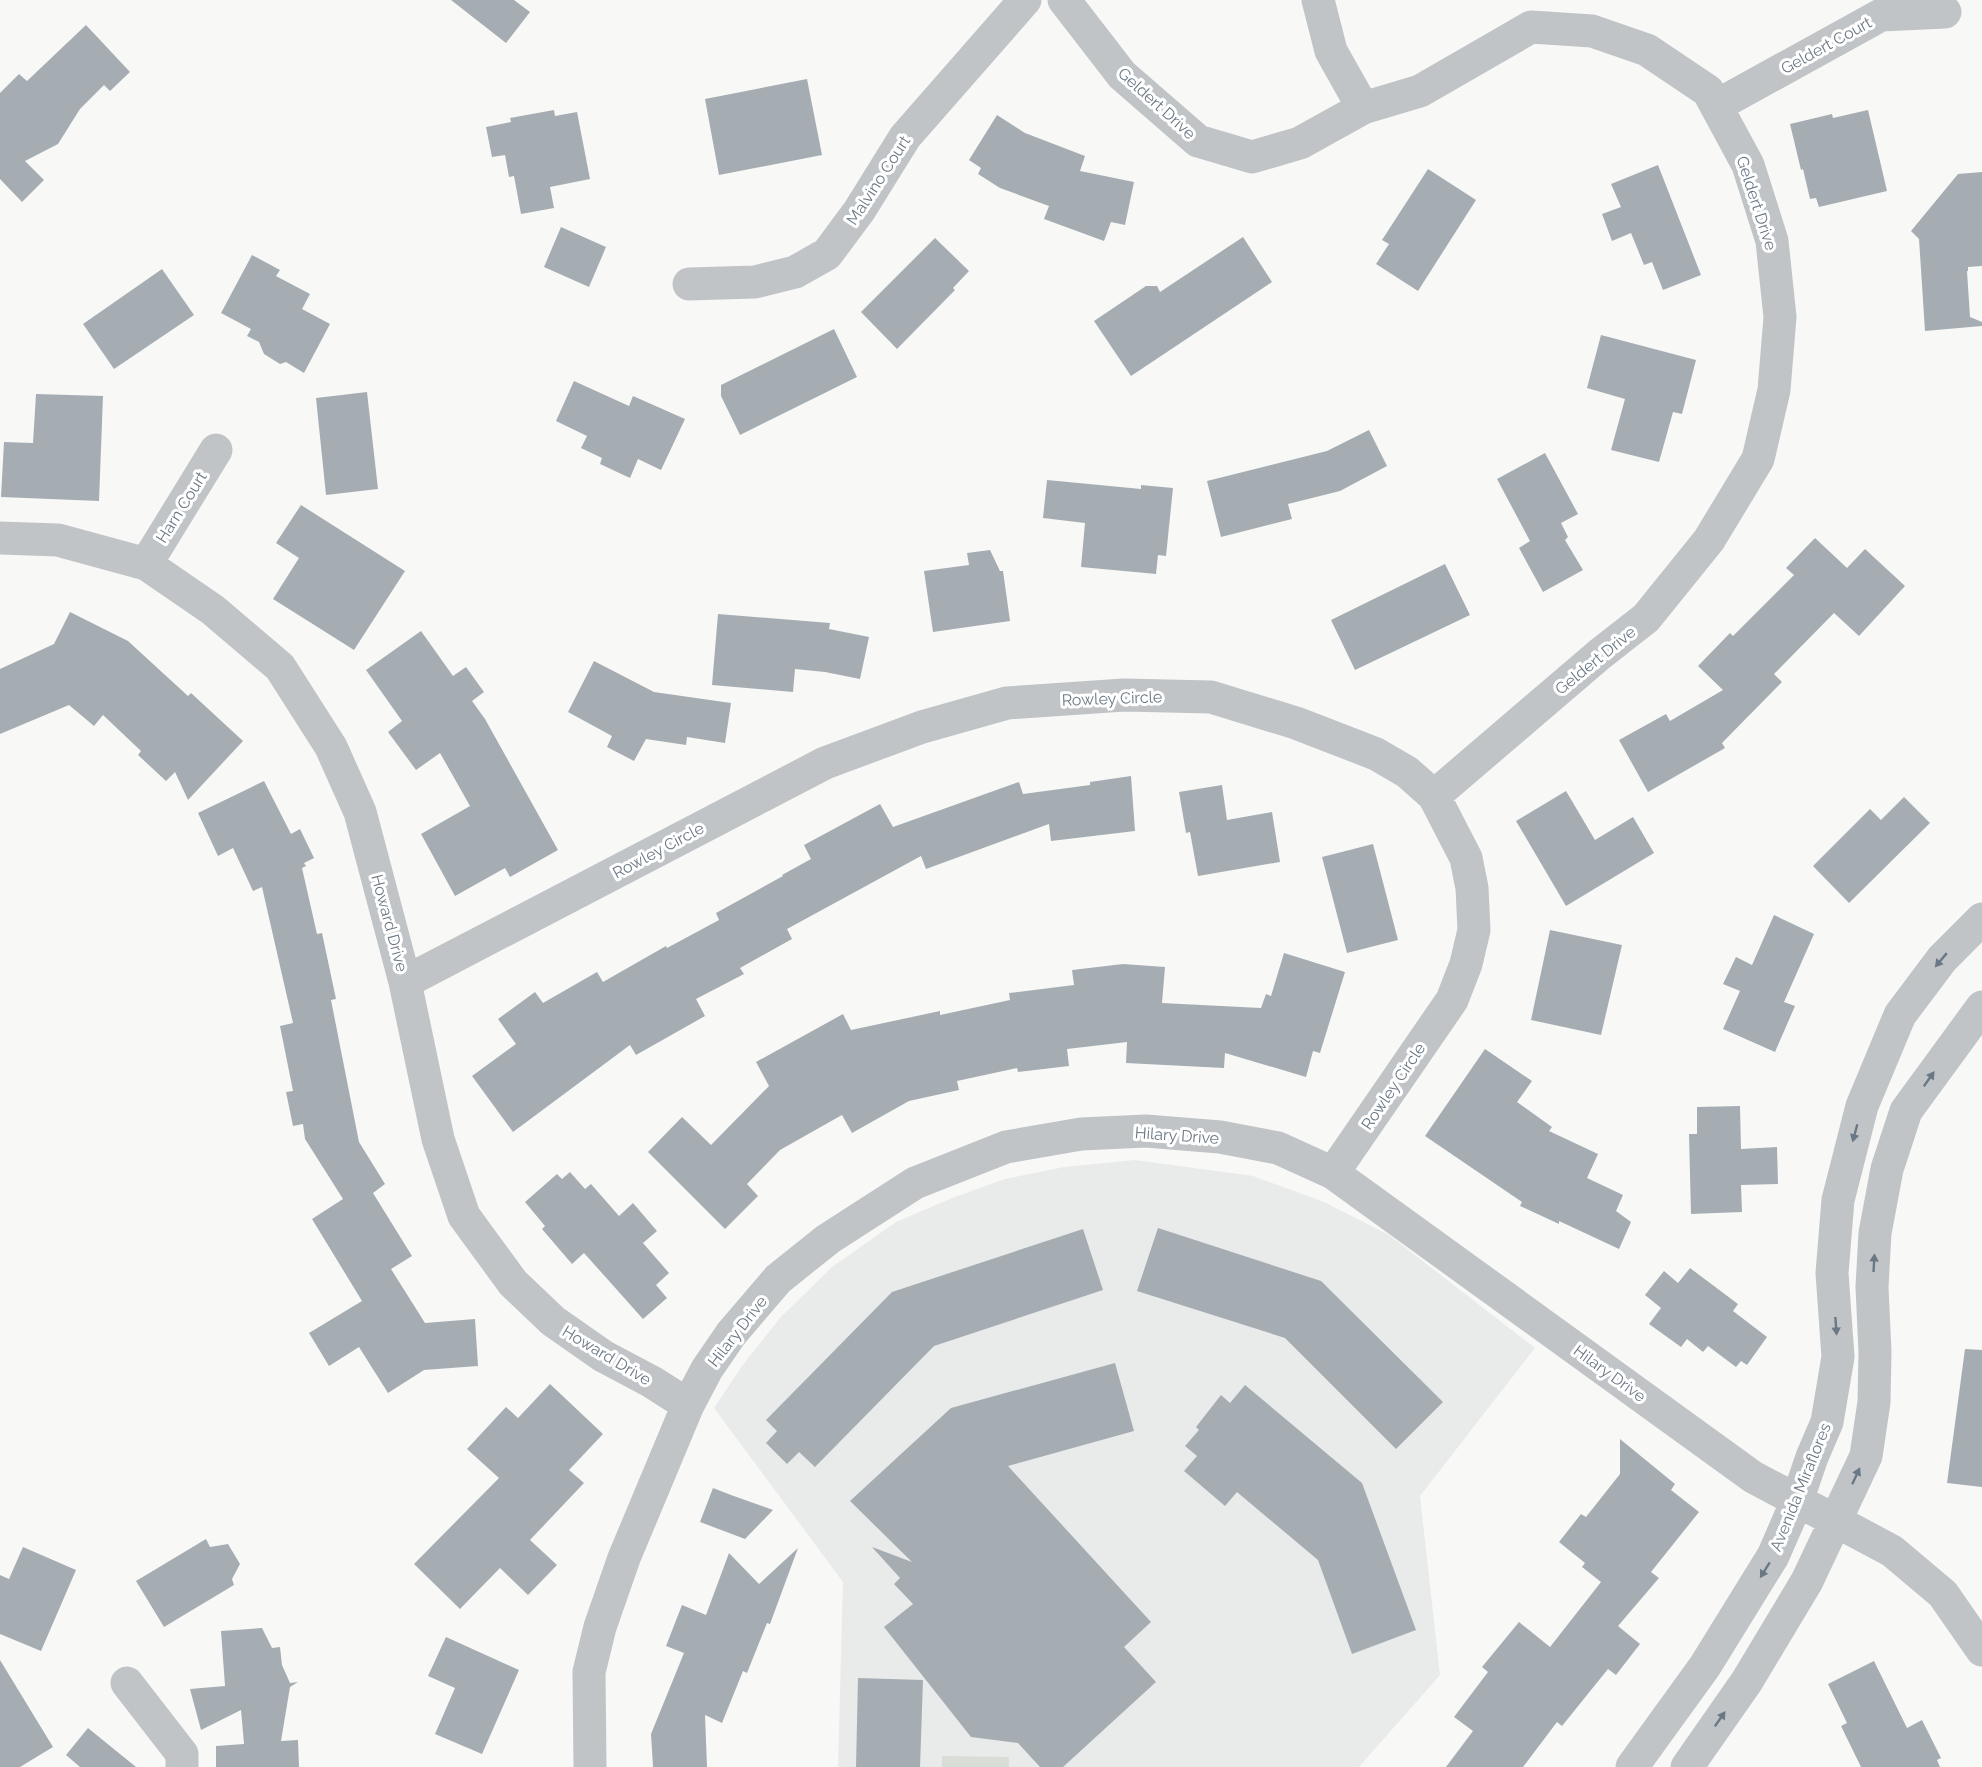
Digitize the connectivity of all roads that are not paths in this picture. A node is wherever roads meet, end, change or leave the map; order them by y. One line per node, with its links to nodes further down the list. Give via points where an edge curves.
1 (1024, 0): 7 (street, Malvino Court, via 905,137 827,254 795,272 755,282)
2 (1065, 0): 6 (street, Geldert Drive, via 1122,75 1198,141 1252,157 1300,144)
3 (1318, 0): 6 (street, via 1331,51)
4 (1945, 12): 5 (street, Geldert Court, via 1881,15)
5 (1716, 106): 6 (street, Geldert Drive, via 1708,91 1647,50 1592,30 1531,27 1420,91); 11 (street, Geldert Drive, via 1748,165 1772,241 1780,317 1774,390 1758,459 1709,540 1646,618)
6 (1363, 108)
7 (689, 284)
8 (216, 450): 10 (street, Harn Court)
9 (0, 538): 10 (street, Howard Drive, via 58,540)
10 (146, 564): 13 (street, Howard Drive, via 213,610 280,668 332,747 360,812)
11 (1434, 796): 13 (street, Rowley Circle, via 1407,772 1376,754 1296,723 1211,697 1124,695 1007,703 922,727 825,762); 15 (street, Rowley Circle, via 1466,858 1472,888 1474,930 1466,964 1452,1000)
12 (1982, 919): 17 (street, Avenida Miraflores, one-way to 17, via 1942,959 1900,1015 1862,1106 1838,1200 1832,1273 1838,1357 1827,1422)
13 (405, 982): 16 (street, Howard Drive, via 438,1139 464,1216 513,1283 554,1322 603,1356)
14 (1982, 1006): 18 (street, one-way to 14, via 1866,1456 1874,1402 1875,1233 1887,1169 1906,1111)
15 (1333, 1173): 16 (street, Hilary Drive, via 1278,1148 1220,1137 1146,1131 1081,1134 1006,1147 915,1183 828,1239 778,1279 731,1334); 17 (street, Hilary Drive, via 1753,1477)
16 (688, 1405): 22 (street, Hilary Drive, via 624,1558 600,1627 590,1672)
17 (1797, 1501): 18 (street, Hilary Drive); 23 (street, Avenida Miraflores, one-way to 23, via 1773,1557 1705,1666)
18 (1835, 1521): 19 (street, Hilary Drive, via 1892,1551 1915,1569 1943,1594); 24 (street, one-way to 18, via 1795,1601)
19 (1982, 1650)
20 (127, 1683): 21 (street, via 182,1754)
21 (182, 1767)
22 (590, 1767)
23 (1632, 1767)
24 (1687, 1767)

